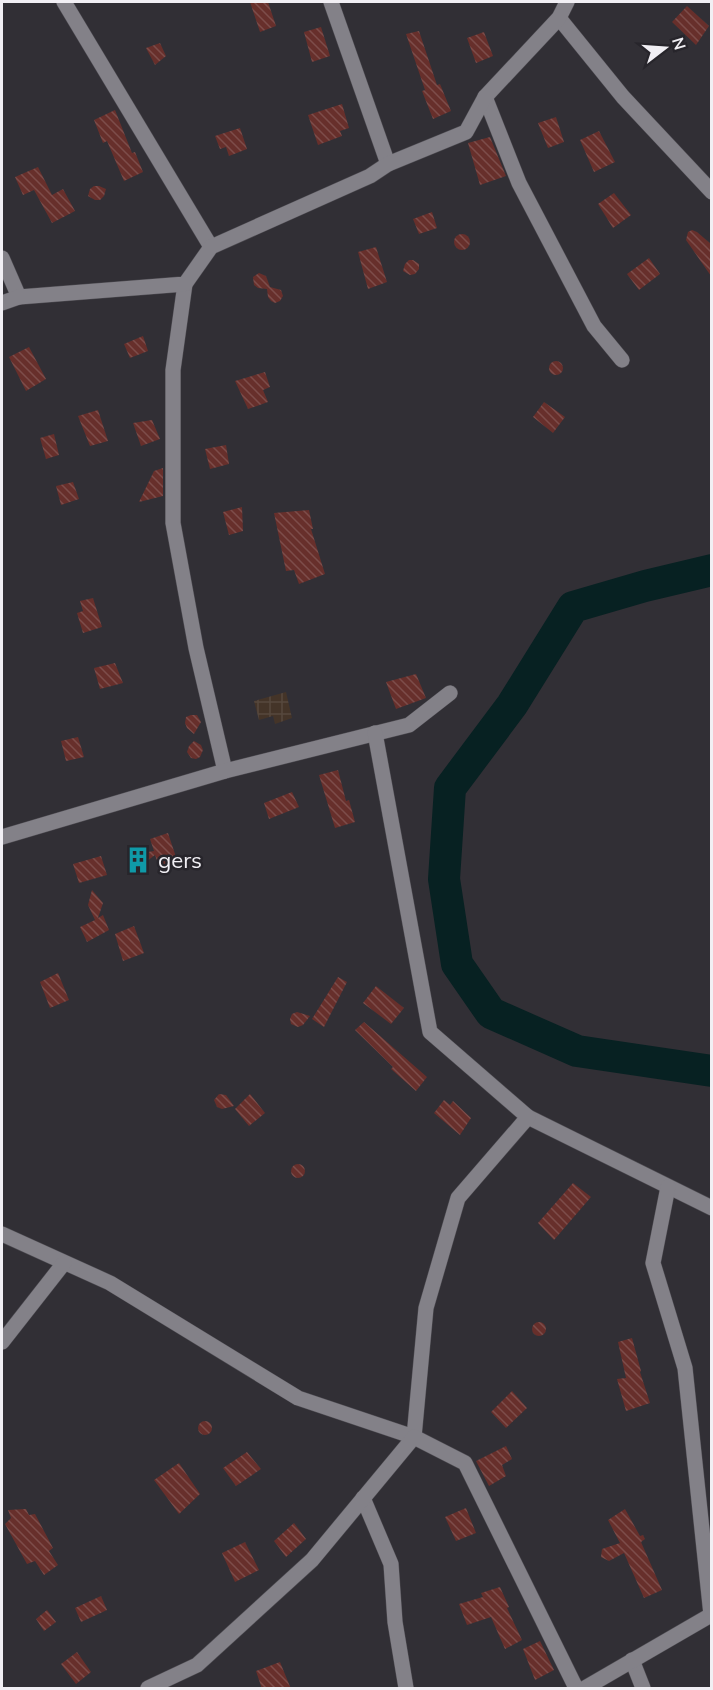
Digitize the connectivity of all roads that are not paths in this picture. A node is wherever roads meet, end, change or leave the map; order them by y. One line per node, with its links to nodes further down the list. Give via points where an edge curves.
1 (64, 2): 8 (street)
2 (331, 2): 6 (street)
3 (567, 2): 4 (street)
4 (559, 18): 5 (street); 7 (street, via 623,97)
5 (485, 97): 6 (street, via 466,132); 13 (street, via 519,183 583,306)
6 (388, 164): 8 (street)
7 (711, 192)
8 (211, 247): 10 (street)
9 (2, 258): 11 (street)
10 (185, 284): 11 (street); 16 (street, via 173,370 173,523 196,648)
11 (19, 297): 12 (street)
12 (2, 303)
13 (622, 360)
14 (450, 693): 15 (street, via 409,725)
15 (375, 734): 16 (street); 18 (street, via 430,1032)
16 (225, 771): 17 (street)
17 (2, 837)
18 (528, 1117): 19 (street); 24 (street, via 458,1198 426,1308)
19 (669, 1187): 20 (street); 26 (street, via 653,1263 685,1368 711,1615)
20 (711, 1208)
21 (2, 1234): 22 (street)
22 (64, 1263): 23 (street); 24 (street, via 110,1283 298,1398)
23 (2, 1342)
24 (414, 1437): 25 (street); 29 (street, via 465,1463)
25 (363, 1498): 27 (street, via 312,1560 197,1665); 28 (street, via 391,1564)
26 (632, 1660): 30 (street); 31 (street)
27 (148, 1689)
28 (406, 1689)
29 (576, 1689)
30 (585, 1689)
31 (643, 1689)

